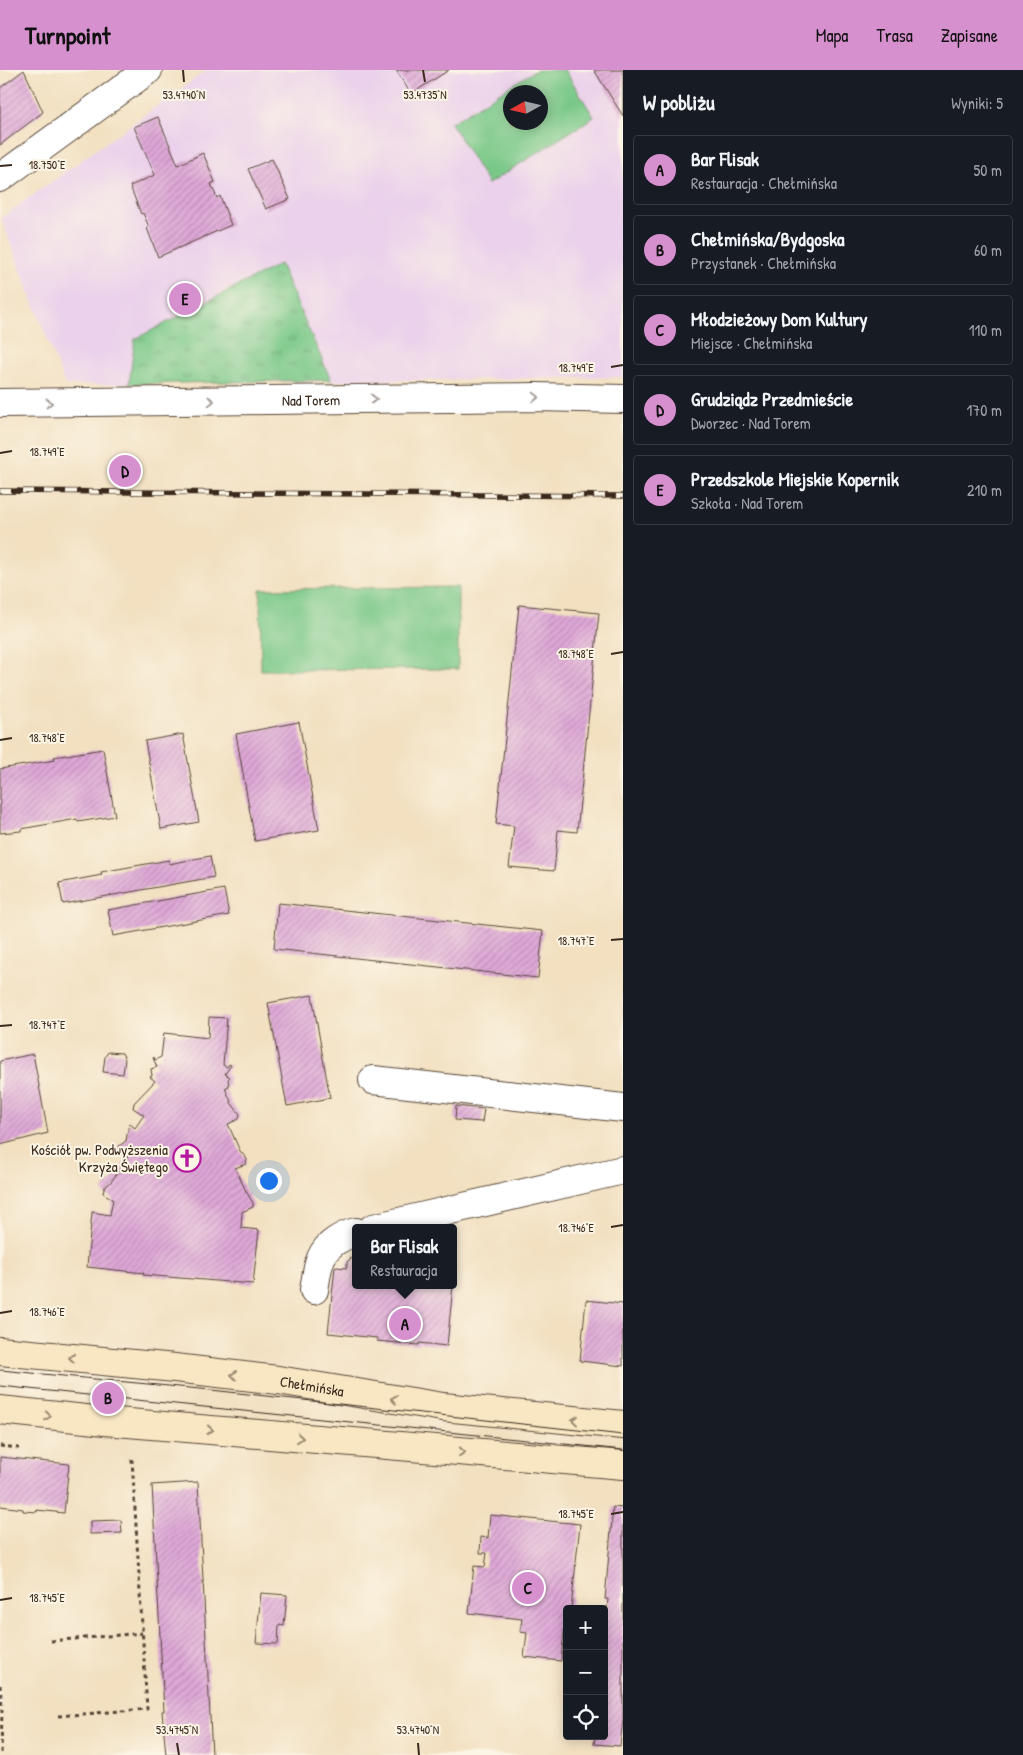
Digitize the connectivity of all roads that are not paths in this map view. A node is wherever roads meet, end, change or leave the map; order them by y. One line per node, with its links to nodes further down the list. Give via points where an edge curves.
1 (148, 70): 2 (street)
2 (0, 178)
3 (623, 399): 4 (street, Nad Torem, one-way to 3, via 536,397)
4 (0, 403)
5 (373, 1080): 6 (street)
6 (623, 1108)
7 (623, 1170): 8 (street)
8 (390, 1224)
9 (352, 1233): 10 (street, via 334,1242 322,1257)
10 (314, 1290)
11 (0, 1351): 13 (main road, Chełmińska, one-way to 11, via 442,1407 278,1380)
12 (0, 1410): 14 (main road, one-way to 14)
13 (623, 1425)
14 (623, 1465)

